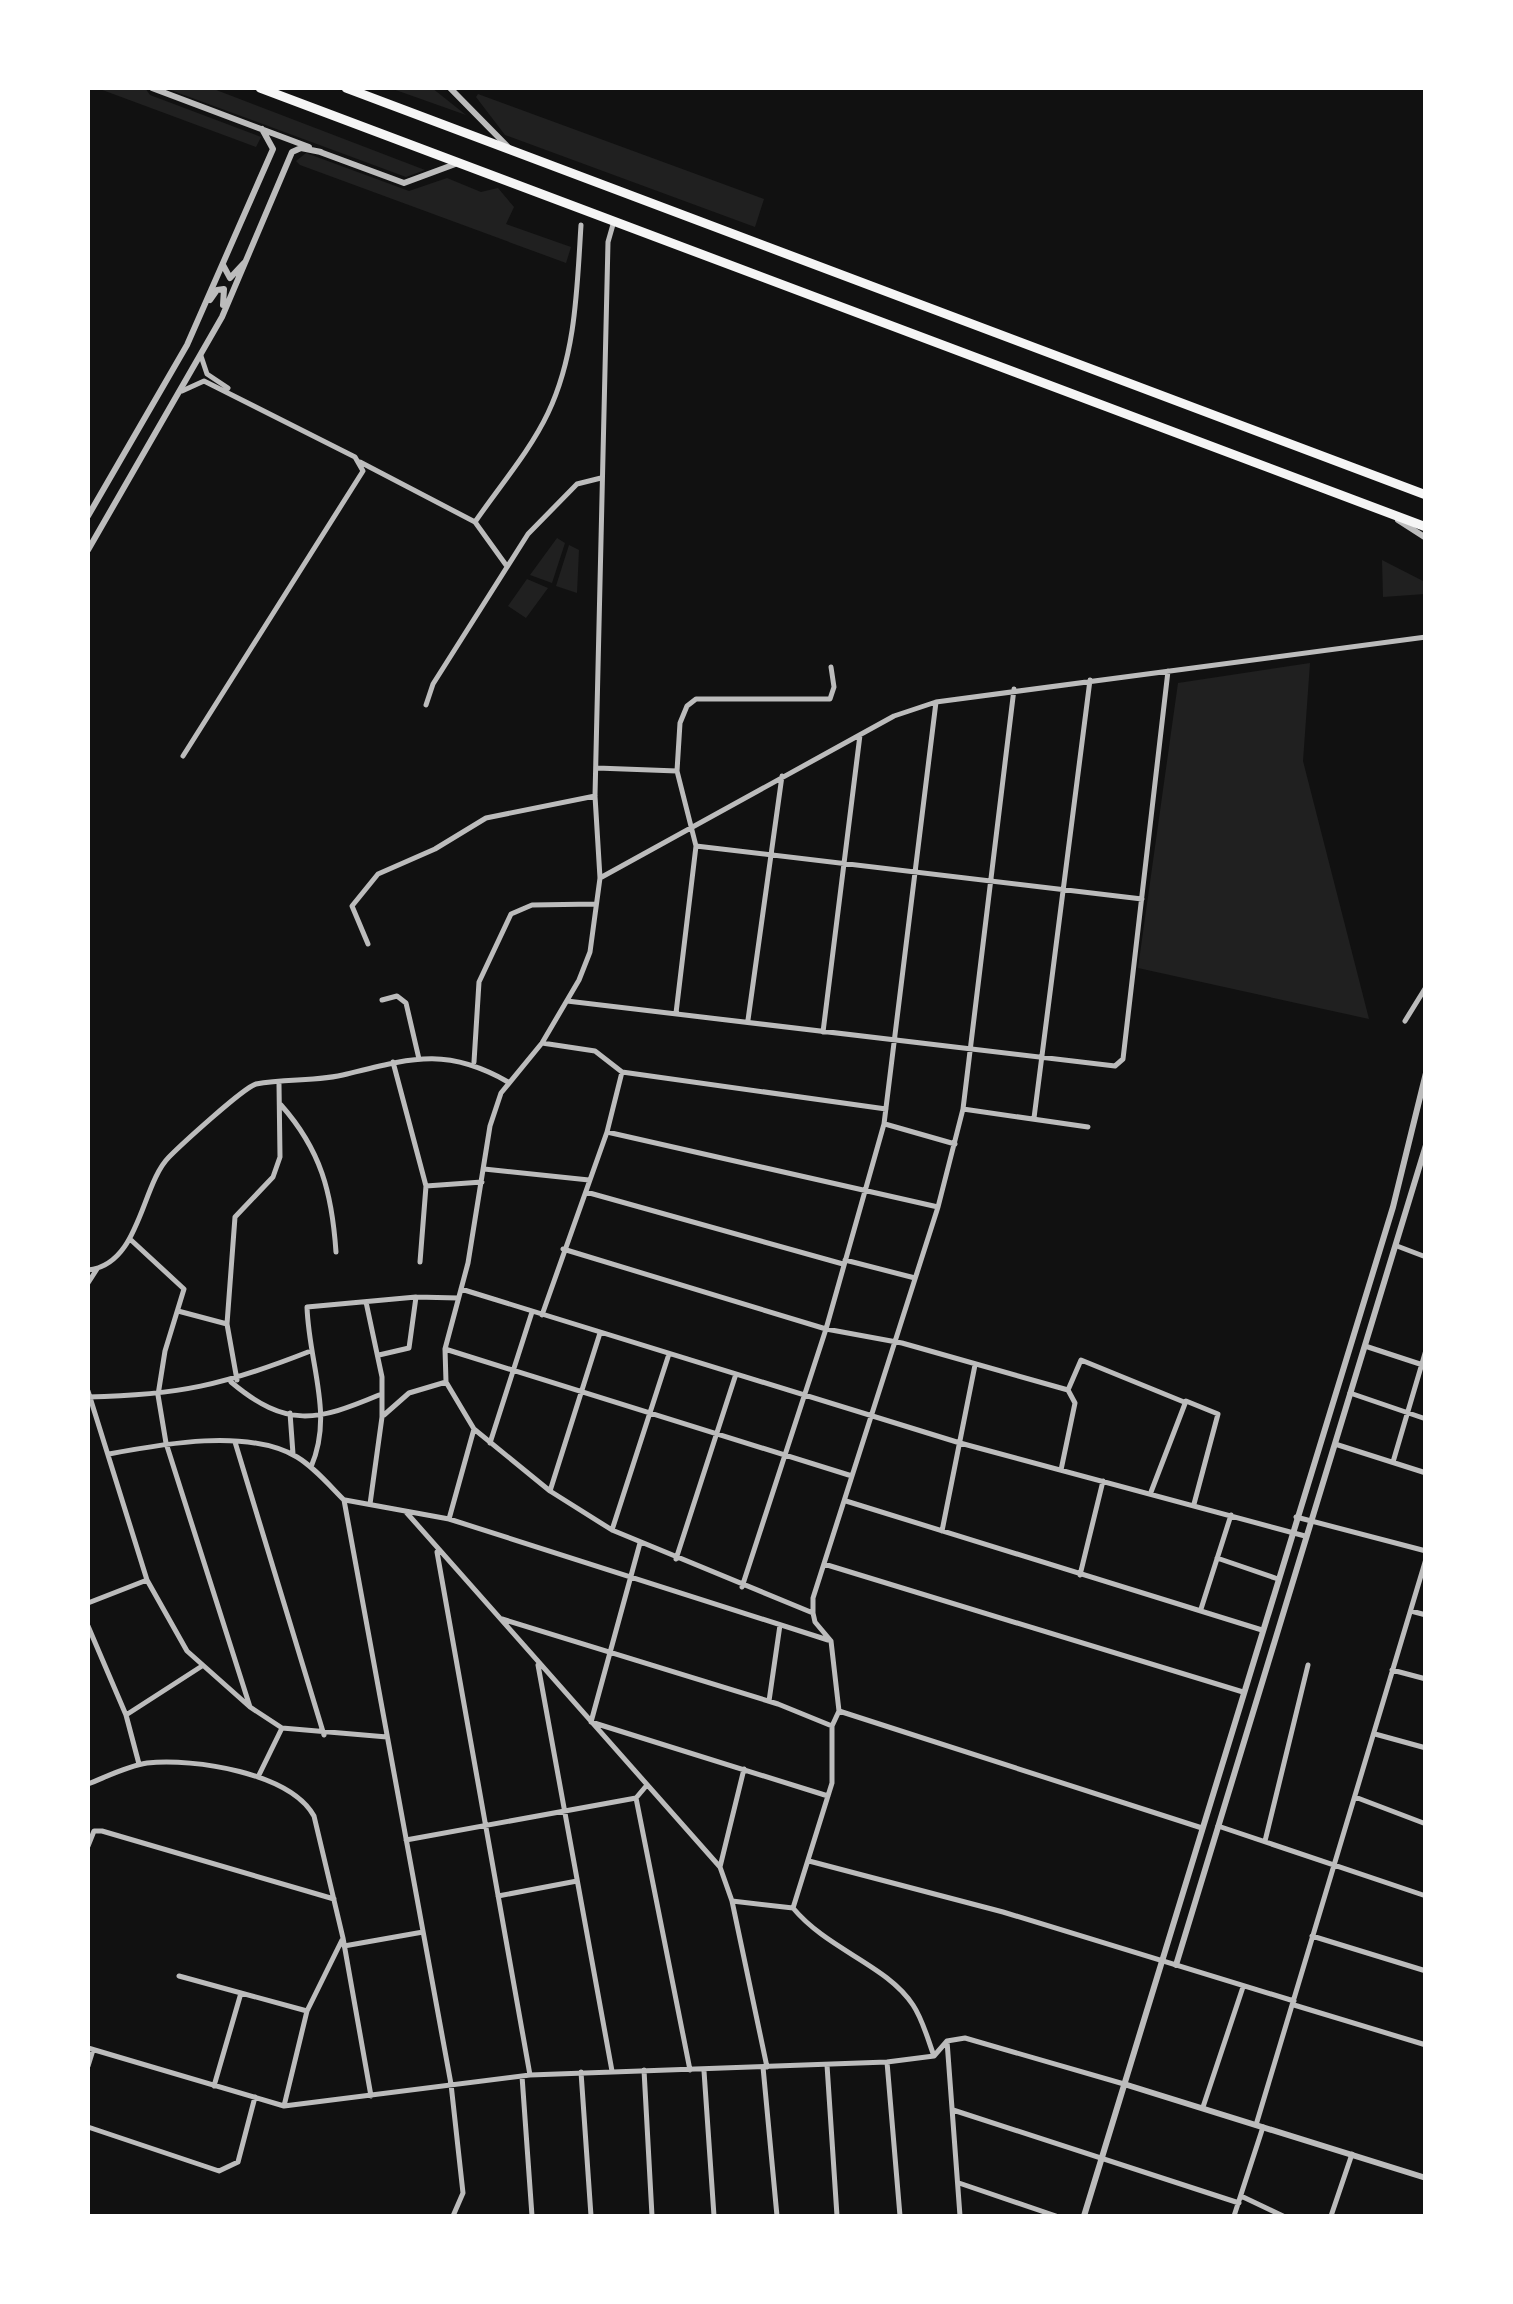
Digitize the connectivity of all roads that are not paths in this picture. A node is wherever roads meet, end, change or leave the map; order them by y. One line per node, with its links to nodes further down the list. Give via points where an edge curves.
1 (152, 88): 5 (street)
2 (260, 88): 8 (highway)
3 (346, 88): 6 (highway)
4 (450, 88): 6 (street)
5 (262, 129): 7 (street); 12 (street, via 272,141 272,155)
6 (512, 151): 20 (highway)
7 (321, 152): 8 (street, via 404,183); 11 (street, via 292,152)
8 (458, 162): 9 (highway)
9 (614, 221): 19 (street); 21 (highway)
10 (581, 225): 23 (street, via 573,330 562,377 547,416)
11 (250, 253): 12 (street, via 233,278); 14 (street)
12 (223, 264): 13 (street)
13 (198, 319): 14 (street, via 217,290 224,290); 22 (street)
14 (215, 330): 15 (street)
15 (200, 355): 16 (street); 17 (street, via 207,374)
16 (182, 390): 17 (street, via 204,381); 26 (street)
17 (238, 396): 18 (street)
18 (360, 462): 23 (street); 36 (street, via 361,478)
19 (600, 478): 27 (street, via 578,484); 37 (street)
20 (1426, 496)
21 (1390, 512): 24 (highway); 25 (street)
22 (88, 516)
23 (475, 522): 27 (street)
24 (1426, 527)
25 (1426, 538)
26 (88, 550)
27 (506, 565): 34 (street)
28 (1426, 637): 30 (street)
29 (831, 667): 38 (street, via 830,699 696,699 680,724)
30 (1168, 670): 31 (street); 49 (street)
31 (1090, 680): 32 (street); 48 (street)
32 (1014, 689): 33 (street); 47 (street)
33 (936, 702): 35 (street); 45 (street)
34 (426, 705)
35 (860, 735): 39 (street); 44 (street)
36 (183, 756)
37 (598, 768): 38 (street); 40 (street)
38 (677, 770): 41 (street)
39 (782, 776): 41 (street); 43 (street)
40 (595, 796): 46 (street); 51 (street, via 486,818 378,874 352,906)
41 (694, 822): 42 (street); 46 (street)
42 (696, 846): 43 (street); 55 (street)
43 (771, 852): 44 (street); 57 (street)
44 (844, 863): 45 (street); 58 (street)
45 (918, 871): 47 (street); 59 (street)
46 (600, 878): 50 (street)
47 (991, 882): 48 (street); 61 (street)
48 (1063, 891): 49 (street); 62 (street)
49 (1142, 900): 62 (street, via 1123,1058 1115,1066)
50 (596, 904): 54 (street, via 590,952); 65 (street, via 532,904 511,914 478,982)
51 (368, 944)
52 (1426, 987): 56 (street)
53 (382, 1000): 63 (street, via 397,996 406,1003)
54 (567, 1001): 55 (street); 60 (street)
55 (676, 1013): 57 (street)
56 (1405, 1020)
57 (748, 1022): 58 (street)
58 (824, 1032): 59 (street)
59 (895, 1040): 61 (street); 71 (street)
60 (542, 1043): 66 (street, via 595,1051); 68 (street)
61 (969, 1050): 62 (street); 72 (street)
62 (1042, 1058): 74 (street)
63 (419, 1059): 64 (street); 65 (street)
64 (393, 1062): 69 (street); 85 (street)
65 (474, 1062): 68 (street)
66 (622, 1072): 71 (street); 78 (street)
67 (1426, 1073): 73 (street)
68 (508, 1082): 81 (street, via 490,1126)
69 (280, 1084): 70 (street); 90 (street, via 244,1089 166,1160)
70 (280, 1104): 93 (street, via 323,1168); 108 (street, via 280,1158 273,1177 236,1218)
71 (886, 1109): 76 (street)
72 (963, 1109): 74 (street); 79 (street)
73 (1416, 1116): 75 (street); 163 (street)
74 (1034, 1118): 77 (street)
75 (1426, 1119)
76 (884, 1124): 79 (street); 87 (street)
77 (1088, 1127)
78 (607, 1132): 82 (street); 87 (street)
79 (954, 1144): 89 (street)
80 (1426, 1144): 84 (street)
81 (484, 1168): 82 (street); 83 (street)
82 (590, 1180): 88 (street)
83 (482, 1182): 85 (street); 101 (street)
84 (1416, 1184): 86 (street); 91 (street)
85 (426, 1186): 95 (street)
86 (1426, 1188)
87 (867, 1190): 89 (street); 96 (street)
88 (586, 1192): 92 (street); 96 (street)
89 (938, 1207): 99 (street)
90 (130, 1240): 97 (street); 105 (street, via 184,1289)
91 (1397, 1246): 94 (street); 112 (street)
92 (563, 1249): 107 (street); 109 (street)
93 (336, 1252)
94 (1426, 1256)
95 (420, 1262)
96 (844, 1262): 99 (street); 109 (street)
97 (98, 1269): 98 (street); 100 (street)
98 (88, 1270)
99 (916, 1278): 111 (street)
100 (88, 1283)
101 (461, 1289): 103 (street); 106 (street)
102 (416, 1297): 103 (street); 104 (street); 116 (street, via 409,1348)
103 (458, 1298): 113 (street)
104 (366, 1302): 115 (street, via 306,1307); 116 (street)
105 (178, 1310): 108 (street); 129 (street)
106 (532, 1312): 107 (street); 120 (street)
107 (542, 1315): 110 (street)
108 (227, 1324): 122 (street)
109 (826, 1329): 111 (street); 130 (street)
110 (600, 1333): 117 (street); 125 (street)
111 (894, 1344): 118 (street); 135 (street)
112 (1365, 1346): 119 (street); 126 (street)
113 (445, 1348): 120 (street); 123 (street)
114 (1426, 1350): 119 (street)
115 (308, 1352): 122 (street); 138 (street)
116 (379, 1355): 128 (street)
117 (668, 1356): 121 (street); 132 (street)
118 (975, 1365): 124 (street); 144 (street)
119 (1423, 1365): 133 (street)
120 (517, 1368): 125 (street); 142 (street)
121 (735, 1376): 130 (street); 140 (street)
122 (234, 1381): 129 (street); 134 (street, via 256,1403)
123 (446, 1382): 136 (street, via 409,1393); 139 (street)
124 (1068, 1390): 131 (street, via 1081,1360); 151 (street, via 1075,1403)
125 (582, 1391): 132 (street); 155 (street)
126 (1350, 1393): 133 (street); 145 (street)
127 (88, 1394): 129 (street); 147 (street)
128 (380, 1395): 136 (street); 138 (street)
129 (158, 1396): 143 (street)
130 (805, 1396): 135 (street); 146 (street)
131 (1184, 1402): 156 (street); 160 (street, via 1218,1414)
132 (649, 1412): 140 (street); 166 (street)
133 (1404, 1412): 137 (street); 149 (street)
134 (290, 1413): 138 (street); 148 (street)
135 (873, 1416): 144 (street); 153 (street)
136 (382, 1418): 159 (street)
137 (1426, 1418)
138 (324, 1419): 150 (street)
139 (474, 1429): 142 (street); 164 (street)
140 (718, 1433): 146 (street); 174 (street)
141 (235, 1442): 143 (street); 148 (street); 205 (street)
142 (490, 1442): 155 (street)
143 (166, 1443): 147 (street); 199 (street)
144 (960, 1443): 151 (street); 167 (street)
145 (1334, 1444): 149 (street); 165 (street)
146 (785, 1452): 153 (street); 180 (street)
147 (109, 1454): 178 (street)
148 (293, 1454): 150 (street)
149 (1393, 1462): 152 (street)
150 (311, 1467): 157 (street)
151 (1061, 1470): 154 (street)
152 (1426, 1473)
153 (852, 1476): 158 (street)
154 (1103, 1480): 156 (street); 176 (street)
155 (550, 1491): 166 (street)
156 (1151, 1492): 160 (street)
157 (344, 1500): 159 (street); 207 (street)
158 (846, 1501): 167 (street); 175 (street)
159 (370, 1504): 161 (street)
160 (1194, 1504): 162 (street)
161 (406, 1512): 164 (street); 171 (street)
162 (1231, 1514): 168 (street); 173 (street)
163 (1296, 1517): 165 (street); 168 (street)
164 (449, 1520): 179 (street)
165 (1310, 1520): 169 (street); 172 (street)
166 (612, 1530): 170 (street)
167 (942, 1530): 176 (street)
168 (1292, 1532): 169 (street); 177 (street)
169 (1305, 1536): 220 (street)
170 (640, 1543): 174 (street); 179 (street)
171 (437, 1549): 186 (street); 219 (street)
172 (1426, 1555): 183 (street)
173 (1217, 1558): 177 (street); 182 (street)
174 (676, 1559): 180 (street)
175 (824, 1564): 184 (street); 197 (street)
176 (1080, 1575): 182 (street)
177 (1278, 1579): 189 (street)
178 (147, 1580): 181 (street); 194 (street, via 173,1632)
179 (629, 1580): 187 (street); 191 (street)
180 (742, 1587): 184 (street)
181 (88, 1603)
182 (1201, 1610): 189 (street)
183 (1411, 1611): 185 (street); 195 (street)
184 (813, 1613): 190 (street)
185 (1426, 1615)
186 (498, 1618): 191 (street); 192 (street)
187 (780, 1625): 190 (street); 198 (street)
188 (88, 1626): 201 (street)
189 (1262, 1630): 197 (street)
190 (831, 1641): 200 (street)
191 (610, 1653): 198 (street); 202 (street)
192 (538, 1662): 202 (street); 217 (street)
193 (1308, 1665): 224 (street)
194 (202, 1666): 199 (street); 201 (street)
195 (1392, 1670): 196 (street); 206 (street)
196 (1426, 1679)
197 (1244, 1692): 221 (street)
198 (770, 1702): 203 (street)
199 (250, 1707): 204 (street)
200 (840, 1711): 203 (street); 221 (street)
201 (126, 1714): 209 (street)
202 (591, 1722): 210 (street); 213 (street)
203 (832, 1726): 214 (street)
204 (282, 1728): 205 (street); 211 (street)
205 (324, 1734): 207 (street)
206 (1375, 1734): 208 (street); 215 (street)
207 (386, 1737): 223 (street)
208 (1426, 1748)
209 (140, 1765): 211 (street, via 187,1763); 212 (street)
210 (744, 1768): 214 (street); 227 (street)
211 (258, 1777): 232 (street, via 304,1798)
212 (88, 1784)
213 (647, 1784): 216 (street); 227 (street)
214 (828, 1796): 226 (street)
215 (1355, 1797): 218 (street); 228 (street)
216 (636, 1798): 217 (street); 257 (street)
217 (564, 1811): 219 (street); 229 (street)
218 (1426, 1824)
219 (485, 1826): 223 (street); 230 (street)
220 (1218, 1826): 224 (street); 240 (street)
221 (1202, 1828): 239 (street)
222 (89, 1834): 225 (street); 232 (street, via 119,1836)
223 (406, 1840): 235 (street)
224 (1265, 1842): 228 (street)
225 (88, 1846)
226 (809, 1861): 234 (street); 239 (street)
227 (720, 1866): 233 (street)
228 (1333, 1867): 231 (street); 236 (street)
229 (577, 1881): 230 (street); 255 (street)
230 (498, 1896): 261 (street)
231 (1426, 1896)
232 (334, 1899): 237 (street)
233 (732, 1901): 234 (street); 254 (street)
234 (793, 1908): 250 (street, via 813,1932 896,1986 914,2006)
235 (423, 1932): 238 (street); 262 (street)
236 (1312, 1936): 241 (street); 245 (street)
237 (343, 1938): 238 (street); 246 (street)
238 (344, 1946): 265 (street)
239 (1162, 1961): 240 (street); 263 (street)
240 (1176, 1965): 243 (street)
241 (1426, 1971)
242 (179, 1976): 244 (street)
243 (1243, 1986): 245 (street); 268 (street)
244 (240, 1993): 246 (street); 264 (street)
245 (1294, 2003): 248 (street); 270 (street)
246 (308, 2012): 267 (street)
247 (946, 2041): 250 (street); 263 (street, via 965,2038); 269 (street)
248 (1426, 2044)
249 (90, 2049): 252 (street); 264 (street)
250 (934, 2056): 251 (street)
251 (887, 2062): 253 (street); 284 (street)
252 (88, 2066)
253 (827, 2066): 254 (street); 283 (street)
254 (765, 2067): 258 (street); 282 (street)
255 (612, 2070): 256 (street); 259 (street)
256 (644, 2070): 257 (street); 280 (street)
257 (690, 2070): 258 (street)
258 (704, 2070): 281 (street)
259 (581, 2072): 261 (street); 279 (street)
260 (522, 2076): 261 (street); 262 (street); 278 (street)
261 (530, 2076)
262 (451, 2084): 265 (street); 277 (street, via 463,2193)
263 (1124, 2084): 268 (street); 273 (street)
264 (214, 2086): 266 (street)
265 (371, 2096): 267 (street)
266 (255, 2097): 267 (street); 271 (street, via 238,2162 220,2170)
267 (284, 2106)
268 (1203, 2107): 270 (street)
269 (953, 2110): 273 (street); 275 (street)
270 (1260, 2126): 272 (street); 276 (street)
271 (88, 2127)
272 (1352, 2154): 274 (street); 290 (street)
273 (1102, 2156): 276 (street); 287 (street)
274 (1426, 2178)
275 (959, 2184): 285 (street); 286 (street)
276 (1240, 2199): 288 (street); 289 (street)
277 (453, 2216)
278 (532, 2216)
279 (591, 2216)
280 (652, 2216)
281 (714, 2216)
282 (777, 2216)
283 (838, 2216)
284 (900, 2216)
285 (960, 2216)
286 (1056, 2216)
287 (1084, 2216)
288 (1234, 2216)
289 (1284, 2216)
290 (1330, 2216)

